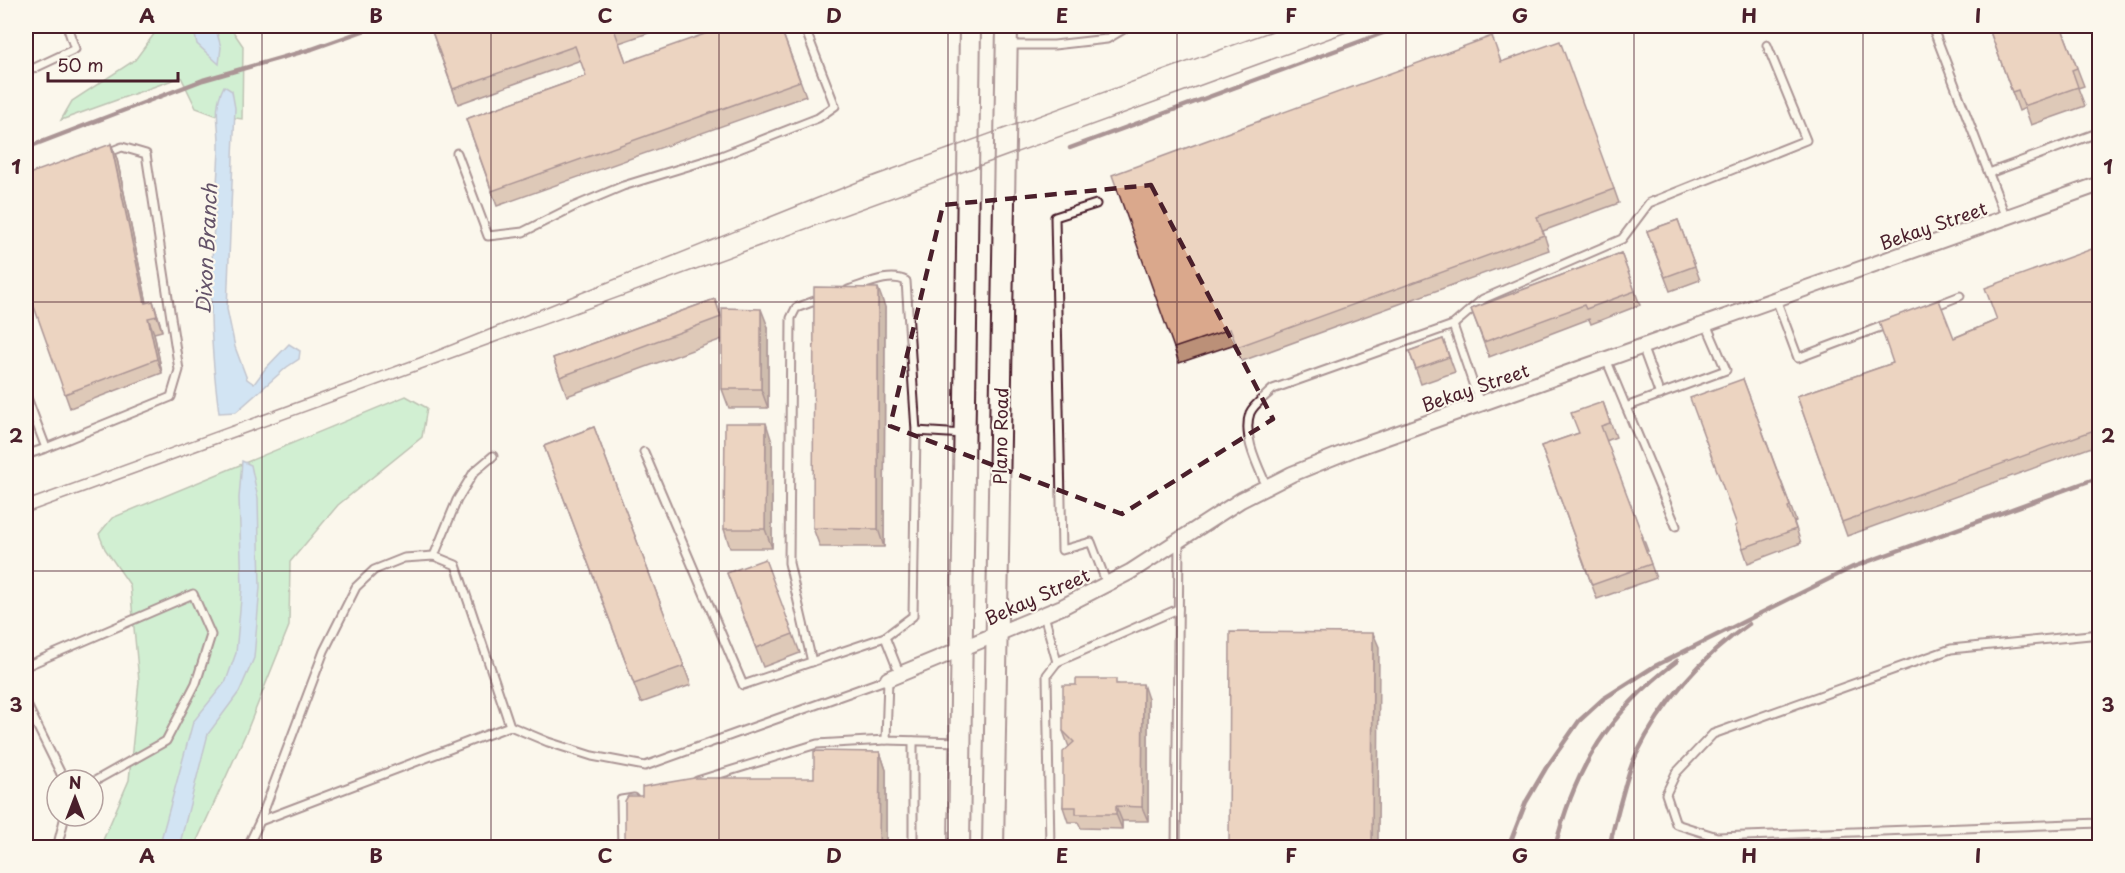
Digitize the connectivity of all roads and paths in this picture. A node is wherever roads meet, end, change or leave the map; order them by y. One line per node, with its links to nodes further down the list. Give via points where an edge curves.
1 (66, 26): 9 (lane, via 75,49)
2 (804, 26): 11 (lane, via 835,106 827,112 721,156 622,186 523,232 488,236)
3 (970, 26): 32 (main road, Plano Road)
4 (1007, 26): 7 (main road, Plano Road)
5 (1129, 26): 7 (lane, via 1107,39)
6 (1932, 26): 13 (lane)
7 (1007, 45): 44 (main road, Plano Road)
8 (1767, 45): 24 (lane, via 1806,140 1649,203 1622,239 1483,299)
9 (26, 72)
10 (2100, 132): 13 (lane)
11 (457, 153)
12 (100, 155): 33 (lane, via 122,147 146,154 179,370 171,397)
13 (1989, 173): 16 (lane)
14 (2100, 184): 16 (street, Bekay Street)
15 (1096, 204): 41 (lane, via 1055,217 1062,550 1091,542)
16 (2006, 218): 20 (street, Bekay Street)
17 (842, 292): 31 (lane, via 888,278 906,281)
18 (832, 295): 48 (lane, via 802,304 791,318 789,563)
19 (1960, 296): 21 (lane)
20 (1776, 299): 22 (lane, via 1798,358); 23 (street, Bekay Street)
21 (1928, 309)
22 (1895, 321)
23 (1706, 324): 25 (street, Bekay Street); 28 (lane, via 1726,370)
24 (1453, 325): 29 (lane); 37 (lane, via 1273,389 1250,411 1247,431)
25 (1642, 346): 26 (street, Bekay Street); 28 (lane)
26 (1606, 359): 29 (street, Bekay Street); 30 (lane)
27 (26, 395): 33 (lane)
28 (1660, 395): 30 (lane)
29 (1480, 404): 37 (street, Bekay Street, via 1356,448)
30 (1626, 407): 38 (lane)
31 (916, 431): 32 (lane); 46 (lane, via 913,616)
32 (966, 434): 47 (main road, Plano Road)
33 (46, 448): 35 (lane)
34 (644, 452): 48 (lane, via 743,685)
35 (26, 456)
36 (494, 456): 40 (lane, via 474,472 457,500)
37 (1267, 486): 39 (street, Bekay Street)
38 (1676, 526)
39 (1179, 539): 41 (street, Bekay Street); 42 (lane)
40 (434, 556): 53 (lane, via 456,565); 61 (lane, via 404,558 374,570 356,587 324,651)
41 (1107, 584): 43 (street, Bekay Street)
42 (1178, 609): 49 (lane); 71 (lane)
43 (1044, 615): 44 (street, Bekay Street); 49 (lane)
44 (996, 634): 47 (street, Bekay Street); 69 (main road, Plano Road)
45 (2100, 634): 62 (lane, via 1951,649 1713,734 1676,773 1666,794 1676,824 1717,837)
46 (885, 637): 48 (lane); 51 (lane)
47 (962, 649): 51 (street, Bekay Street); 56 (main road, Plano Road)
48 (812, 662)
49 (1057, 662): 70 (lane, via 1047,675)
50 (26, 666): 58 (lane, via 194,594 211,635 196,684 166,741)
51 (894, 677): 53 (lane, via 645,765 592,756); 54 (lane)
52 (26, 703): 57 (lane)
53 (510, 726): 61 (lane)
54 (886, 740): 55 (lane); 59 (lane, via 818,744)
55 (913, 741): 56 (lane); 67 (lane)
56 (961, 742): 68 (main road, Plano Road)
57 (58, 768)
58 (105, 775)
59 (685, 784)
60 (642, 796): 66 (lane, via 621,800)
61 (260, 821): 65 (lane)
62 (2100, 823)
63 (62, 828): 64 (lane)
64 (57, 848)
65 (248, 848)
66 (622, 848)
67 (913, 848)
68 (960, 848)
69 (993, 848)
70 (1050, 848)
71 (1176, 848)

